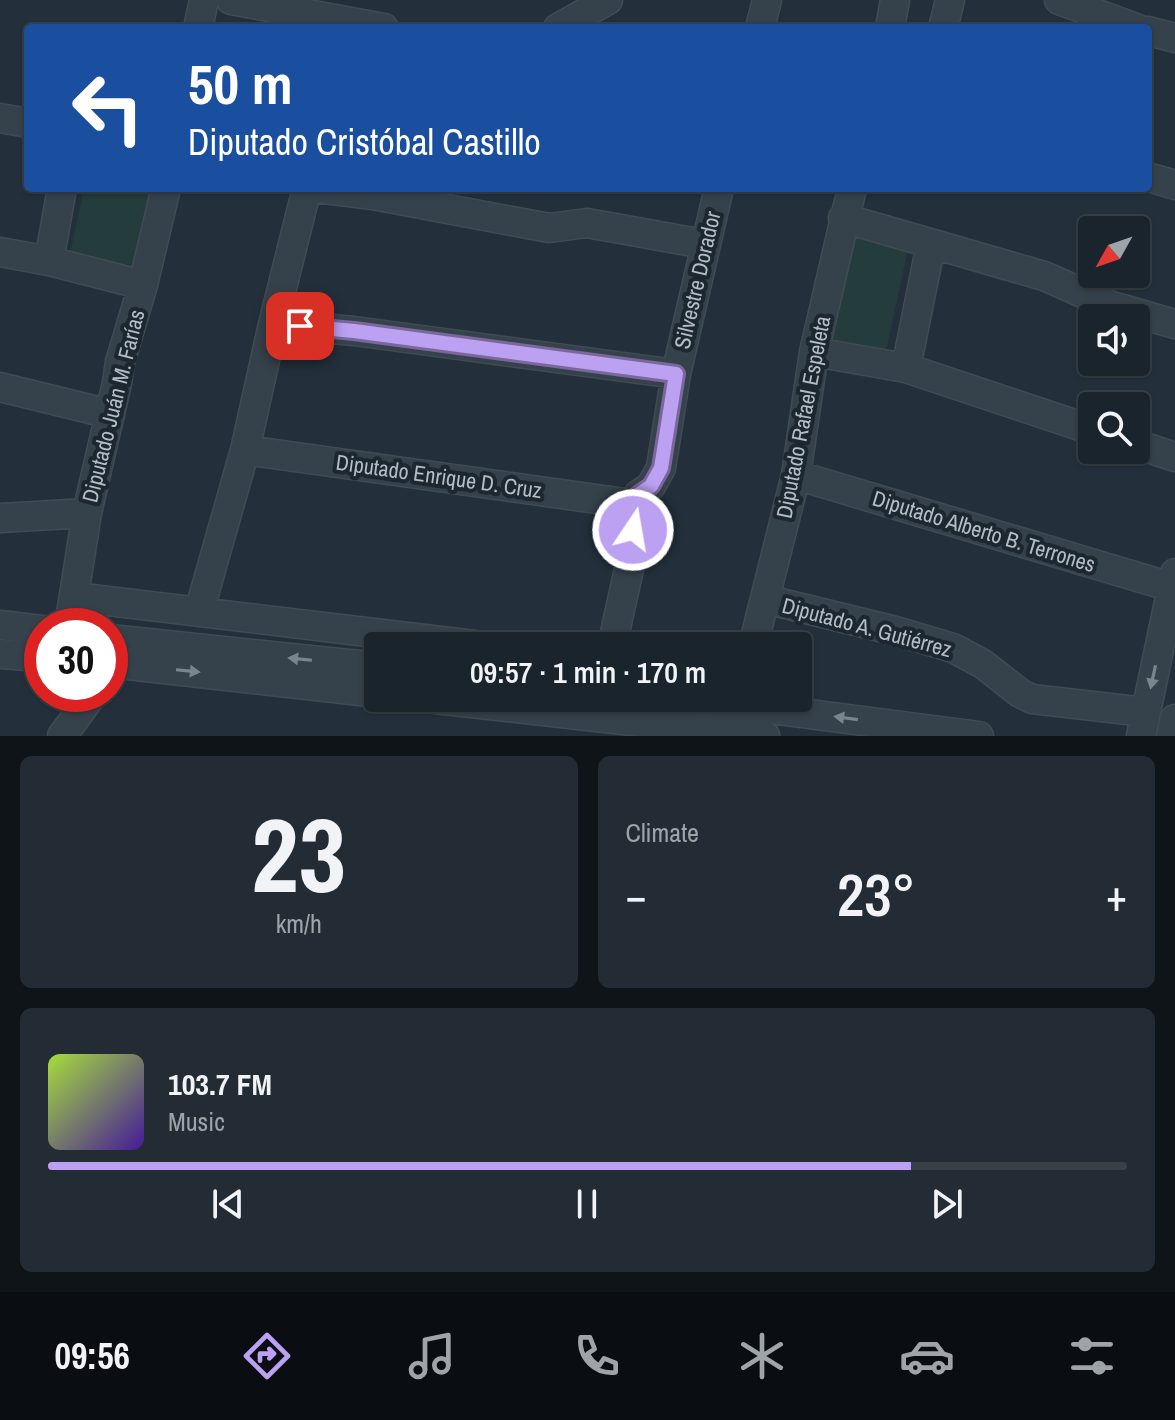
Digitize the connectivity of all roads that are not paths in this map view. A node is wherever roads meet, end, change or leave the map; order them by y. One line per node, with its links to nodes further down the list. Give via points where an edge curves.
1 (204, 0): 8 (street)
2 (231, 0): 9 (street)
3 (608, 0): 10 (street)
4 (767, 0): 11 (street)
5 (895, 0): 12 (street)
6 (950, 0): 13 (street)
7 (1059, 0): 14 (street)
8 (199, 24)
9 (341, 24)
10 (565, 24)
11 (761, 24)
12 (891, 24)
13 (944, 24)
14 (1125, 24)
15 (1152, 32): 16 (street)
16 (1175, 38)
17 (0, 118): 18 (street)
18 (24, 122)
19 (1152, 178): 20 (street)
20 (1175, 185)
21 (61, 192): 31 (street)
22 (165, 192): 32 (street, Diputado Juán M. Farías)
23 (306, 192): 33 (street)
24 (349, 192): 28 (street, via 549,228 587,223)
25 (718, 192): 28 (street, Silvestre Dorador)
26 (851, 192): 27 (street, Diputado Rafael Espeleta)
27 (843, 218): 29 (street); 35 (street, Diputado Rafael Espeleta)
28 (704, 244): 37 (street, Silvestre Dorador)
29 (931, 244): 34 (street, via 1044,276 1112,306); 36 (street)
30 (0, 252): 31 (street)
31 (49, 261): 32 (street)
32 (143, 285): 39 (street, Diputado Juán M. Farías)
33 (273, 324): 37 (street); 42 (street)
34 (1175, 324)
35 (814, 352): 36 (street); 44 (street, Diputado Rafael Espeleta)
36 (906, 368): 40 (street)
37 (676, 374): 45 (street, Silvestre Dorador, via 661,468)
38 (0, 387): 39 (street)
39 (110, 414): 46 (street, Diputado Juán M. Farías)
40 (1078, 425)
41 (1150, 449): 43 (street)
42 (245, 450): 45 (street, Diputado Enrique D. Cruz); 52 (street)
43 (1175, 457)
44 (796, 475): 48 (street, Diputado Alberto B. Terrones); 50 (street, Diputado Rafael Espeleta)
45 (633, 504): 56 (street, via 633,551)
46 (87, 513): 47 (street); 49 (street, Diputado Juán M. Farías)
47 (0, 518)
48 (1173, 580): 67 (street, one-way to 67)
49 (75, 597): 51 (street, Diputado Juán M. Farías); 52 (street)
50 (765, 599): 57 (street, Diputado Rafael Espeleta); 67 (street, Diputado A. Gutiérrez, via 953,648 1032,699)
51 (73, 608)
52 (199, 612): 55 (street)
53 (0, 625): 54 (street)
54 (24, 628)
55 (366, 632)
56 (615, 632)
57 (757, 632)
58 (0, 654): 60 (street)
59 (128, 655): 62 (street, one-way to 59)
60 (24, 656)
61 (128, 656): 63 (street, one-way to 63)
62 (364, 666)
63 (364, 691)
64 (80, 712): 68 (street)
65 (551, 712): 69 (street)
66 (812, 712): 70 (street, one-way to 66)
67 (1143, 724)
68 (62, 736)
69 (765, 736)
70 (979, 736)

